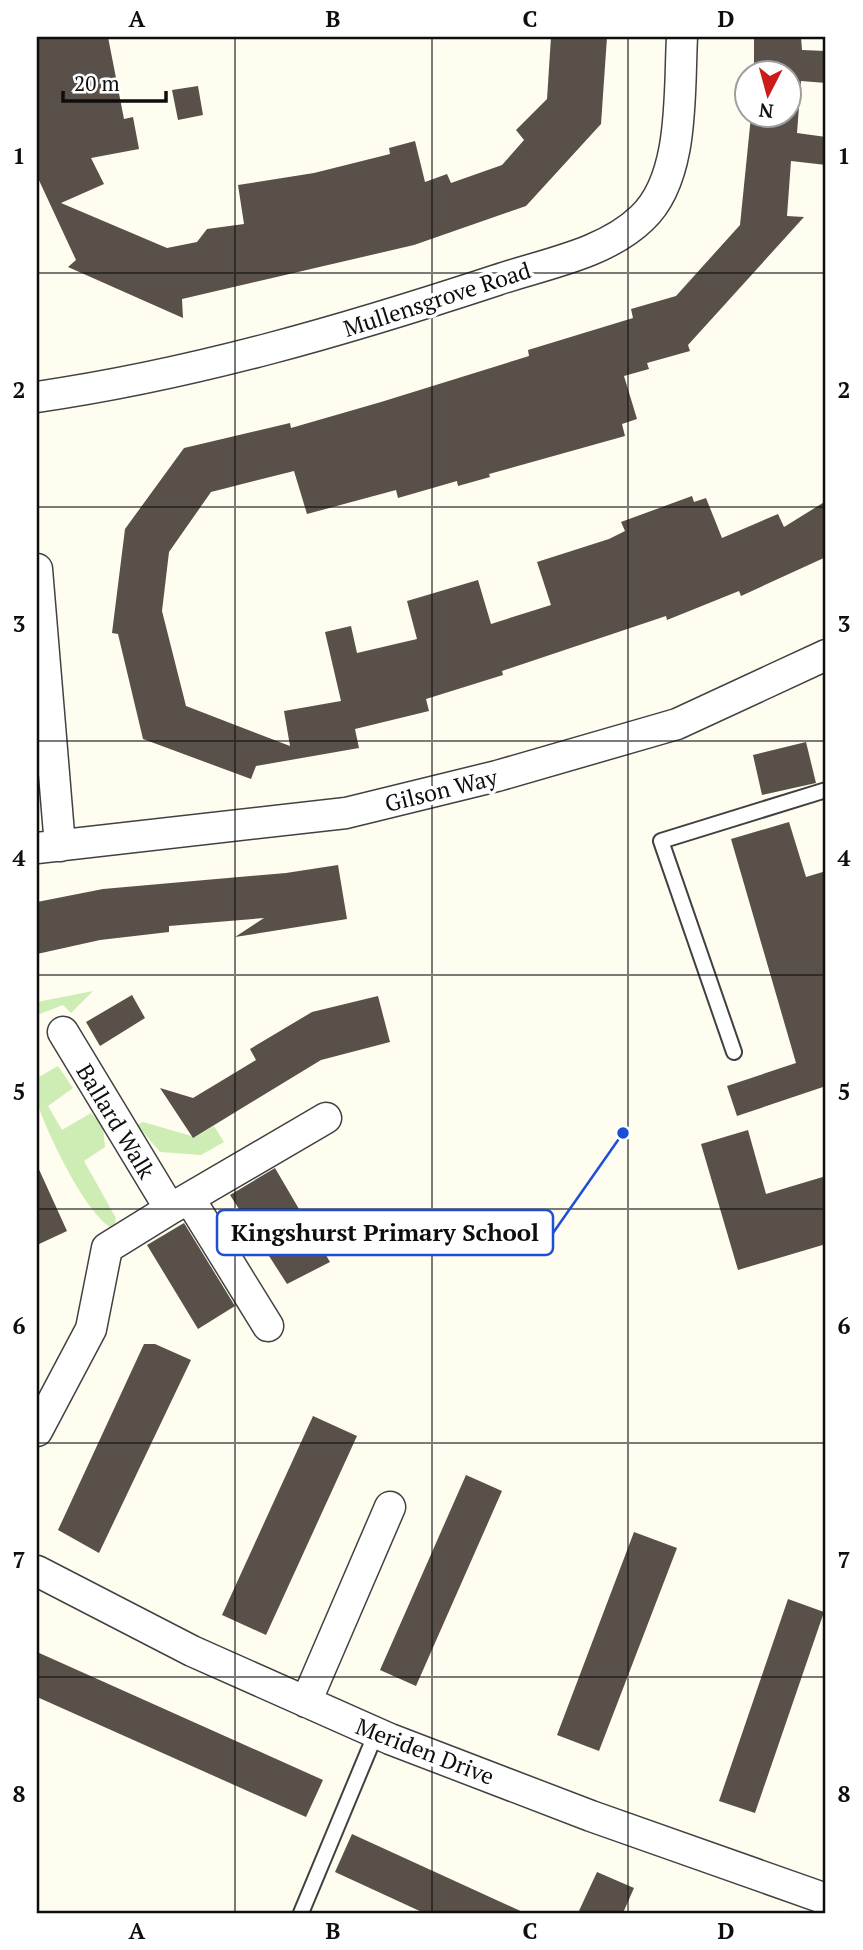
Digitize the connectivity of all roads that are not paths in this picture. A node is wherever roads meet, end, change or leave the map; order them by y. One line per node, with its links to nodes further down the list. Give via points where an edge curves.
1 (682, 37): 2 (street, Mullensgrove Road, via 677,139 662,189 642,218 602,245 350,328 236,359)
2 (37, 397)
3 (37, 569): 6 (street)
4 (826, 657): 6 (street, Gilson Way, via 677,724 498,776 346,813)
5 (826, 790): 8 (lane, via 660,841)
6 (49, 847)
7 (63, 1032): 10 (street, Ballard Walk)
8 (734, 1052)
9 (326, 1118): 10 (street)
10 (180, 1203): 11 (street, Ballard Walk); 12 (street, via 107,1248 91,1329)
11 (268, 1326)
12 (37, 1431)
13 (390, 1507): 15 (street)
14 (37, 1571): 15 (street, Meriden Drive, via 192,1651)
15 (306, 1702): 16 (street, Meriden Drive)
16 (376, 1733): 17 (street, Meriden Drive); 18 (lane)
17 (826, 1899)
18 (301, 1913)

